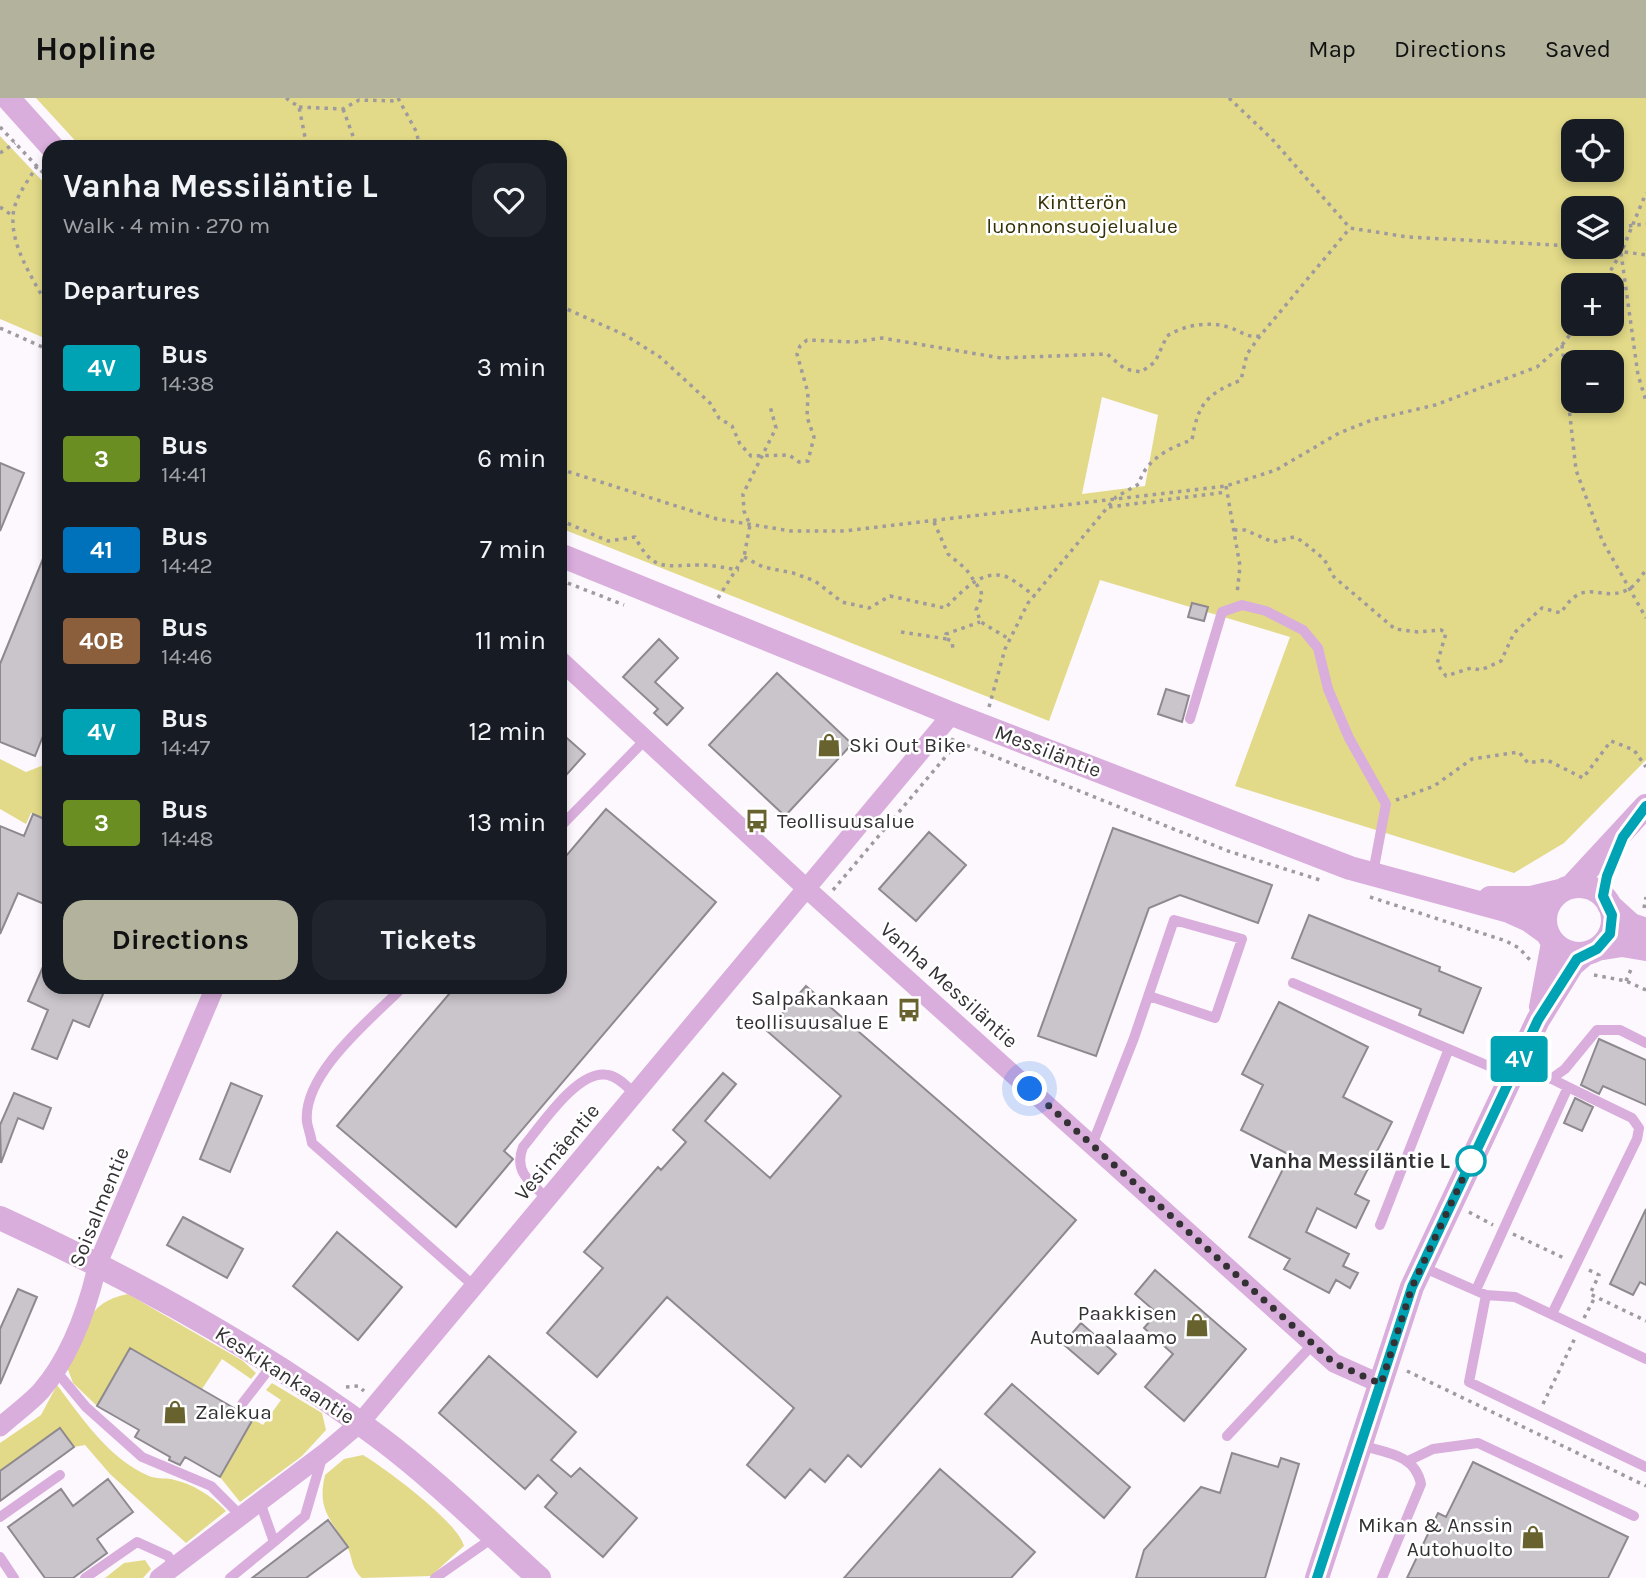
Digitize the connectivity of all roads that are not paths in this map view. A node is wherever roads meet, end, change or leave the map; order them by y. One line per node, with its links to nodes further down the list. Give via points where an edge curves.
1 (8, 98): 2 (street)
2 (46, 140)
3 (567, 558): 5 (street, Messiläntie)
4 (567, 667): 7 (street, Vanha Messiläntie)
5 (952, 714): 10 (street, Messiläntie); 11 (street, Vesimäentie)
6 (1190, 719): 10 (lane, via 1222,612 1242,605 1266,611 1303,630 1318,648 1328,689 1349,738 1386,804)
7 (645, 740): 9 (lane); 11 (street, Vanha Messiläntie)
8 (1644, 808): 12 (street); 14 (street, via 1616,852)
9 (567, 820)
10 (1373, 874): 13 (street, Messiläntie)
11 (807, 889): 29 (street, Vesimäentie); 30 (street, Vanha Messiläntie)
12 (1566, 889): 13 (street, Messiläntie, via 1531,898); 14 (street, via 1583,886); 16 (street, via 1546,910)
13 (1464, 897): 16 (street, Messiläntie, via 1518,914)
14 (1606, 901): 15 (street, via 1630,925); 18 (street, via 1612,925)
15 (1646, 930)
16 (1550, 938): 18 (street, via 1567,952); 23 (street)
17 (1646, 949): 18 (street, via 1622,946)
18 (1590, 960): 23 (street, via 1572,965)
19 (1293, 983): 25 (lane)
20 (212, 994): 34 (street, Soisalmentie)
21 (396, 994): 36 (lane, via 326,1065 306,1119 313,1143)
22 (1149, 996): 22 (lane, via 1174,920 1242,939 1215,1018); 30 (lane)
23 (1538, 1020): 26 (street)
24 (1646, 1043): 27 (lane, via 1620,1030 1597,1030)
25 (1448, 1051): 26 (lane); 33 (lane)
26 (1514, 1069): 27 (lane); 35 (street)
27 (1551, 1079): 28 (lane)
28 (1568, 1087): 37 (lane); 38 (lane, via 1632,1118 1639,1128)
29 (635, 1094): 31 (street, Vesimäentie); 31 (lane, via 617,1078 591,1075 579,1082 523,1147 519,1168)
30 (1092, 1145): 39 (street, Vanha Messiläntie)
31 (548, 1199): 36 (street, Vesimäentie)
32 (0, 1218): 34 (street, Keskikankaantie)
33 (1380, 1225)
34 (98, 1263): 41 (street, Keskikankaantie); 42 (street, Soisalmentie, via 89,1303)
35 (1422, 1267): 37 (lane); 43 (street)
36 (474, 1286): 46 (street, Vesimäentie)
37 (1481, 1292): 38 (lane, via 1515,1297); 52 (lane, via 1469,1382)
38 (1552, 1314): 40 (lane)
39 (1313, 1344): 43 (street, Vanha Messiläntie, via 1334,1363); 48 (lane)
40 (1646, 1359)
41 (273, 1364): 44 (lane); 46 (street, Keskikankaantie)
42 (56, 1371): 45 (street, Soisalmentie, via 39,1392); 55 (lane, via 86,1407 142,1457 211,1486)
43 (1381, 1384): 49 (street)
44 (242, 1404)
45 (8, 1411): 47 (street, Soisalmentie)
46 (360, 1423): 50 (street, Vesimäentie); 58 (street, Keskikankaantie)
47 (0, 1427)
48 (1227, 1436)
49 (1360, 1445): 51 (lane); 67 (street)
50 (323, 1455): 54 (street, Vesimäentie); 59 (lane, via 305,1516)
51 (1410, 1460): 56 (lane, via 1433,1449 1478,1443); 68 (lane, via 1421,1484)
52 (1646, 1467)
53 (60, 1475): 57 (lane)
54 (260, 1502): 55 (street, Vesimäentie); 59 (lane)
55 (241, 1516): 61 (street, Vesimäentie)
56 (1634, 1516)
57 (0, 1517)
58 (494, 1537): 65 (lane); 66 (street, Keskikankaantie)
59 (274, 1542): 64 (lane)
60 (0, 1557): 62 (lane)
61 (167, 1572): 63 (lane, via 167,1556 137,1542)
62 (14, 1578)
63 (85, 1578)
64 (230, 1578)
65 (435, 1578)
66 (539, 1578)
67 (1317, 1578)
68 (1382, 1578)

